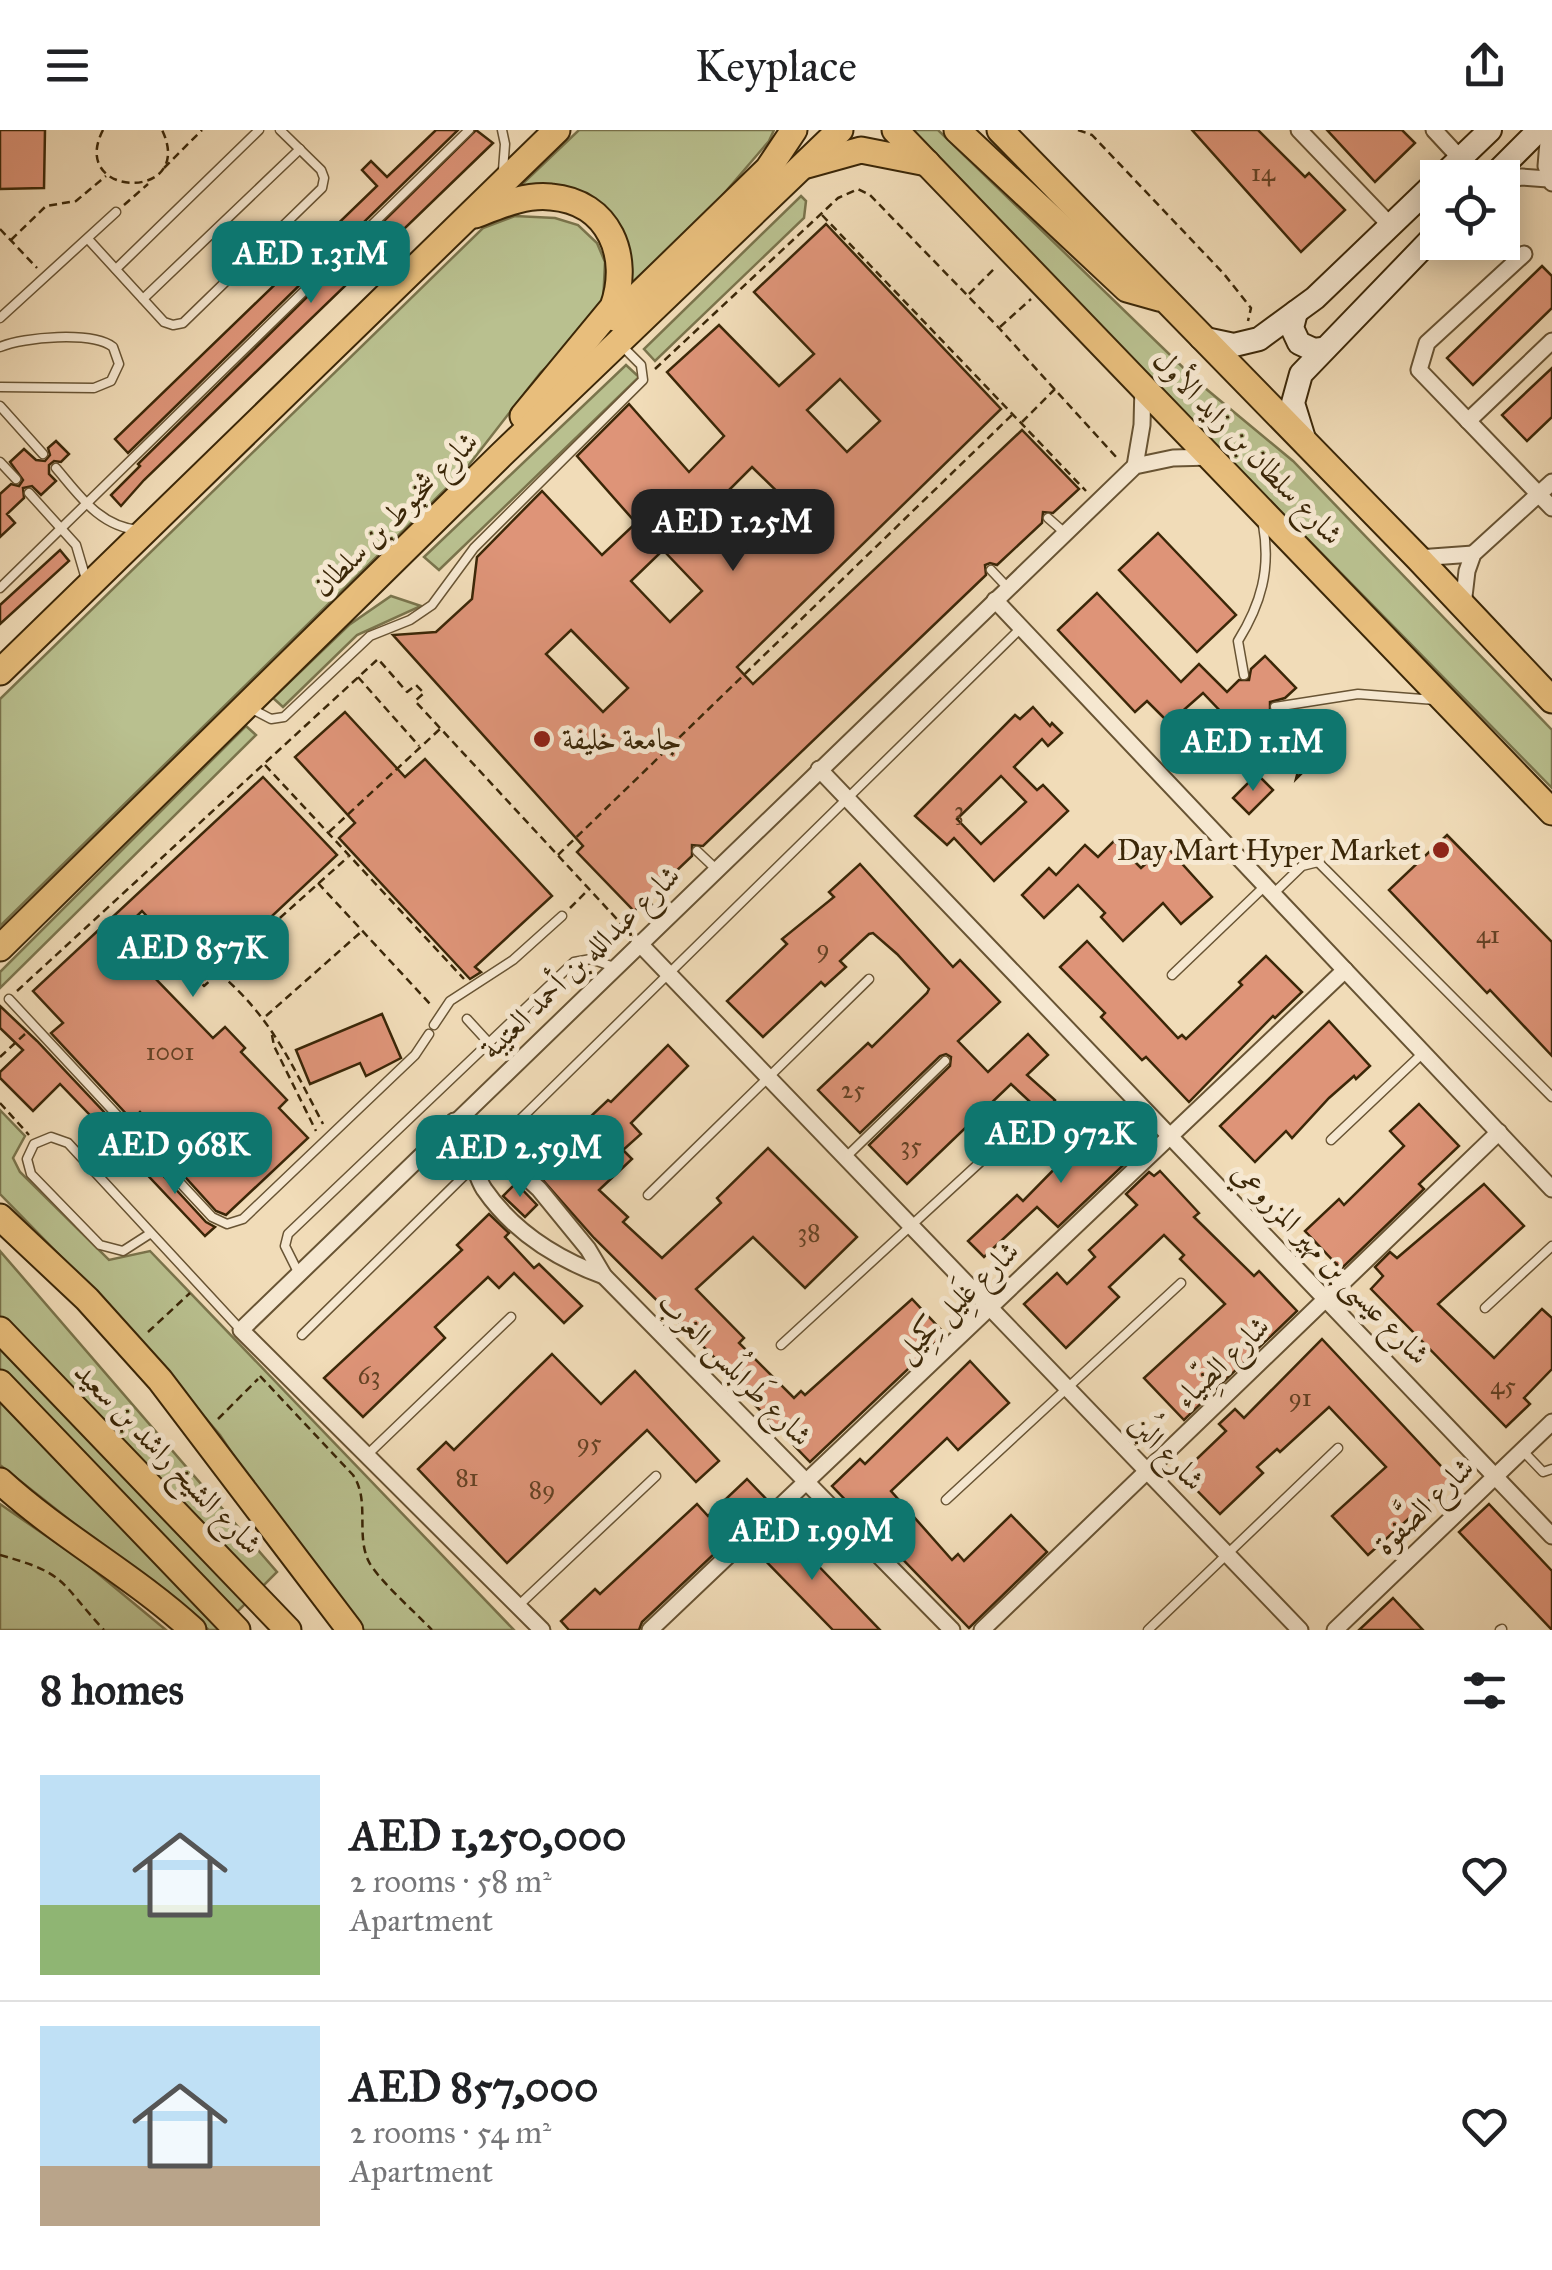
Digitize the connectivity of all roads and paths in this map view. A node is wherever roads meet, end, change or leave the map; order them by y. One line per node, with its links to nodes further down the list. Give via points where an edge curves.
1 (103, 130): 26 (path, via 97,150)
2 (162, 130): 25 (path, via 168,149)
3 (202, 130): 25 (path)
4 (259, 130): 41 (lane)
5 (280, 130): 20 (lane)
6 (469, 130): 76 (lane)
7 (502, 130): 29 (lane, via 506,159)
8 (558, 130): 29 (main road)
9 (794, 130): 60 (main road, via 768,169 596,339)
10 (840, 130): 24 (main road, شارع شخبوط بن سلطان)
11 (896, 130): 23 (main road, شارع سلطان بن زايد الأول)
12 (957, 130): 46 (main road, via 1127,289)
13 (1000, 130): 46 (main road, شارع سلطان بن زايد الأول)
14 (1078, 130): 50 (path, via 1092,136 1224,274 1251,308)
15 (1300, 130): 34 (street)
16 (1434, 130): 21 (street)
17 (1490, 130): 21 (street)
18 (1539, 130): 22 (street)
19 (1550, 130): 28 (street)
20 (300, 149): 45 (lane); 45 (lane, via 323,173 322,188 187,320 168,324)
21 (1460, 158)
22 (1510, 160)
23 (927, 163): 24 (main road, via 862,150); 39 (main road, شارع سلطان بن زايد الأول)
24 (802, 167): 53 (main road, شارع شخبوط بن سلطان)
25 (158, 174): 26 (path, via 133,185); 31 (path)
26 (108, 175): 37 (path, via 76,201 46,206)
27 (1520, 177): 28 (street)
28 (1550, 181)
29 (496, 187): 33 (main road)
30 (1420, 197): 34 (street)
31 (116, 212): 36 (lane)
32 (821, 214): 44 (path, via 844,193 870,195); 56 (path); 62 (path)
33 (469, 218): 67 (main road, via 526,198 572,202 611,235 622,268 614,307 532,404); 82 (main road)
34 (1390, 226): 47 (street)
35 (0, 229): 37 (path)
36 (88, 238): 41 (lane); 42 (lane)
37 (11, 240): 42 (path)
38 (1420, 250): 55 (street)
39 (1013, 251): 43 (main road, شارع سلطان بن زايد الأول); 44 (path)
40 (1524, 254): 63 (street, via 1427,343 1419,370)
41 (116, 270): 45 (lane)
42 (44, 276): 48 (lane)
43 (1046, 285): 49 (path); 57 (main road, شارع سلطان بن زايد الأول)
44 (968, 295): 49 (path)
45 (143, 299)
46 (1164, 300): 51 (main road, شارع سلطان بن زايد الأول)
47 (1296, 312): 51 (street, via 1259,338 1234,344); 55 (street, via 1292,328 1298,343)
48 (2, 314)
49 (999, 328): 59 (path)
50 (1246, 334)
51 (1201, 338): 65 (main road, شارع سلطان بن زايد الأول)
52 (1552, 341): 63 (street)
53 (619, 342): 56 (lane, via 641,365); 60 (main road, شارع شخبوط بن سلطان)
54 (0, 347): 58 (lane, via 96,338 113,347 119,364 104,386)
55 (1322, 349): 65 (street, via 1301,374 1293,403)
56 (643, 380): 98 (lane, via 474,548 425,610 370,636 280,719)
57 (1143, 385): 68 (main road, شارع سلطان بن زايد الأول); 71 (street)
58 (0, 387)
59 (1055, 389): 64 (path); 71 (path)
60 (563, 396): 67 (main road, شارع شخبوط بن سلطان)
61 (0, 406): 66 (lane)
62 (1013, 414): 64 (path); 109 (path)
63 (1468, 421): 75 (street)
64 (1022, 423): 77 (path)
65 (1307, 448): 85 (main road, شارع سلطان بن زايد الأول)
66 (43, 454)
67 (501, 455): 98 (main road, شارع شخبوط بن سلطان)
68 (1212, 456): 71 (street); 78 (main road, شارع سلطان بن زايد الأول)
69 (0, 462): 72 (lane)
70 (56, 468): 76 (lane)
71 (1132, 468): 77 (street, شارع عبدالله بن أحمد العتيبة)
72 (16, 479)
73 (1552, 482): 75 (street)
74 (29, 493): 81 (lane)
75 (1539, 494): 79 (street); 84 (street)
76 (86, 502): 81 (lane); 82 (lane, via 111,523)
77 (1098, 502): 83 (street, شارع عبدالله بن أحمد العتيبة)
78 (1260, 506): 94 (lane, via 1266,578 1238,641); 97 (main road, شارع سلطان بن زايد الأول)
79 (1552, 508)
80 (1048, 518): 83 (lane)
81 (61, 527): 87 (lane); 89 (lane, via 82,556)
82 (143, 530): 89 (main road)
83 (1065, 533): 88 (street, شارع عبدالله بن أحمد العتيبة)
84 (1473, 554): 85 (street); 91 (street)
85 (1418, 558): 91 (main road, شارع سلطان بن زايد الأول)
86 (991, 570): 88 (lane)
87 (0, 588)
88 (1008, 588): 90 (street, شارع عبدالله بن أحمد العتيبة)
89 (85, 591): 93 (main road)
90 (995, 600): 92 (street); 103 (street, شارع عبدالله بن أحمد العتيبة)
91 (1462, 605): 96 (main road, شارع سلطان بن زايد الأول)
92 (1021, 628): 104 (lane); 113 (street)
93 (0, 672)
94 (1244, 675)
95 (358, 677): 100 (path, via 378,659 407,692 416,684 424,693 415,701); 101 (path); 102 (path)
96 (1552, 700)
97 (1446, 701): 99 (lane, via 1358,694); 105 (main road, شارع سلطان بن زايد الأول)
98 (246, 706): 120 (main road, شارع شخبوط بن سلطان)
99 (1275, 707)
100 (440, 729): 101 (path); 109 (path)
101 (420, 747): 106 (path)
102 (264, 764): 106 (path); 128 (path)
103 (820, 770): 104 (street, شارع عيسى بن مهير المزروعي); 110 (street, شارع عبدالله بن أحمد العتيبة)
104 (848, 800): 124 (lane); 149 (street, شارع عيسى بن مهير المزروعي)
105 (1552, 812)
106 (328, 833): 108 (path)
107 (697, 851): 110 (lane)
108 (349, 856): 111 (path); 127 (path)
109 (557, 856): 112 (path)
110 (716, 869): 116 (street, شارع عبدالله بن أحمد العتيبة)
111 (318, 883): 118 (path); 123 (path)
112 (588, 890): 115 (path); 119 (path)
113 (1269, 890): 122 (street); 125 (lane); 143 (lane, via 1318,862)
114 (644, 902): 116 (lane)
115 (562, 916): 127 (lane)
116 (661, 922): 119 (street, شارع عبدالله بن أحمد العتيبة)
117 (132, 923): 123 (path, via 191,985 197,978 204,986)
118 (362, 930): 131 (path); 132 (path)
119 (640, 943): 121 (street, شارع عبدالله بن أحمد العتيبة); 124 (street, شارع البُن)
120 (0, 948)
121 (614, 967): 138 (lane, via 591,959 574,962); 146 (street, شارع عبدالله بن أحمد العتيبة)
122 (1345, 970): 139 (street); 149 (street, شارع غَلِيل كِحِيل)
123 (219, 973): 132 (path)
124 (670, 974): 142 (street, شارع البُن); 155 (lane)
125 (1172, 975)
126 (869, 979): 142 (lane)
127 (471, 987): 129 (lane)
128 (8, 999): 135 (lane)
129 (450, 1001): 130 (lane); 131 (lane)
130 (458, 1010)
131 (439, 1013): 134 (lane)
132 (264, 1018): 136 (path)
133 (466, 1019): 138 (lane)
134 (434, 1024)
135 (34, 1026): 140 (path); 150 (lane, via 219,1222 243,1219)
136 (273, 1033): 150 (path); 150 (path)
137 (429, 1034): 150 (lane)
138 (489, 1043): 162 (lane, via 288,1234 285,1246)
139 (1424, 1053): 147 (street); 151 (lane)
140 (0, 1057)
141 (945, 1061): 153 (lane)
142 (768, 1077): 153 (street, شارع البُن); 157 (lane)
143 (1552, 1097)
144 (0, 1103): 152 (path)
145 (1025, 1122): 159 (lane)
146 (450, 1124): 155 (street, شارع طَرابلُس الغرب); 162 (street, شارع عبدالله بن أحمد العتيبة)
147 (1499, 1132): 156 (street); 166 (street, شارع الضِّياء)
148 (108, 1134): 154 (path)
149 (1170, 1136): 166 (street, شارع عيسى بن مهير المزروعي); 167 (street, شارع غَلِيل كِحِيل)
150 (325, 1138)
151 (1331, 1140)
152 (34, 1144): 154 (lane, via 60,1138); 160 (lane, via 27,1159 31,1174 100,1245 123,1251)
153 (846, 1157): 159 (street, شارع البُن)
154 (82, 1158): 160 (lane)
155 (481, 1158): 163 (street, شارع طَرابلُس الغرب, via 510,1160); 163 (street, شارع طَرابلُس الغرب, via 485,1190 523,1231); 172 (lane)
156 (1551, 1185)
157 (648, 1195)
158 (0, 1217): 174 (main road)
159 (911, 1226): 167 (street, شارع البُن); 173 (lane)
160 (151, 1233): 165 (lane)
161 (1552, 1246): 168 (lane)
162 (299, 1275): 171 (street, شارع عبدالله بن أحمد العتيبة)
163 (604, 1276): 186 (street, شارع طَرابلُس الغرب)
164 (1181, 1283): 176 (lane)
165 (198, 1285): 171 (lane); 174 (path)
166 (1328, 1300): 183 (street, شارع الضِّياء); 185 (street, شارع عيسى بن مهير المزروعي)
167 (990, 1308): 176 (street, شارع البُن); 186 (street, شارع غَلِيل كِحِيل)
168 (1485, 1308)
169 (511, 1317): 181 (lane)
170 (0, 1330): 196 (main road, شارع الشيخ راشد بن سعيد)
171 (241, 1330): 181 (street)
172 (302, 1335)
173 (781, 1345)
174 (132, 1348): 178 (main road)
175 (0, 1383): 193 (main road)
176 (1068, 1389): 183 (street, شارع البُن); 188 (lane)
177 (1552, 1422): 180 (street, شارع الصَّفوة)
178 (202, 1434): 197 (main road); 198 (path, via 260,1376 361,1486 368,1562)
179 (1338, 1448): 190 (lane)
180 (1522, 1450): 182 (lane, via 1543,1472); 185 (street, شارع الصَّفوة)
181 (367, 1455): 192 (street)
182 (1552, 1469)
183 (1148, 1472): 190 (street, شارع البُن); 202 (street, شارع الضِّياء)
184 (656, 1476): 192 (lane)
185 (1496, 1476): 189 (street, شارع عيسى بن مهير المزروعي); 205 (street, شارع الصَّفوة)
186 (808, 1480): 200 (street, شارع غَلِيل كِحِيل); 201 (street, شارع طَرابلُس الغرب)
187 (0, 1481): 195 (main road)
188 (946, 1500)
189 (1552, 1536)
190 (1226, 1553): 203 (lane); 204 (street, شارع البُن)
191 (0, 1555): 194 (path, via 56,1575)
192 (518, 1606): 199 (street)
193 (236, 1629)
194 (104, 1630)
195 (193, 1630)
196 (288, 1630)
197 (350, 1630)
198 (432, 1630)
199 (542, 1630)
200 (650, 1630)
201 (952, 1630)
202 (982, 1630)
203 (1148, 1630)
204 (1300, 1630)
205 (1335, 1630)

